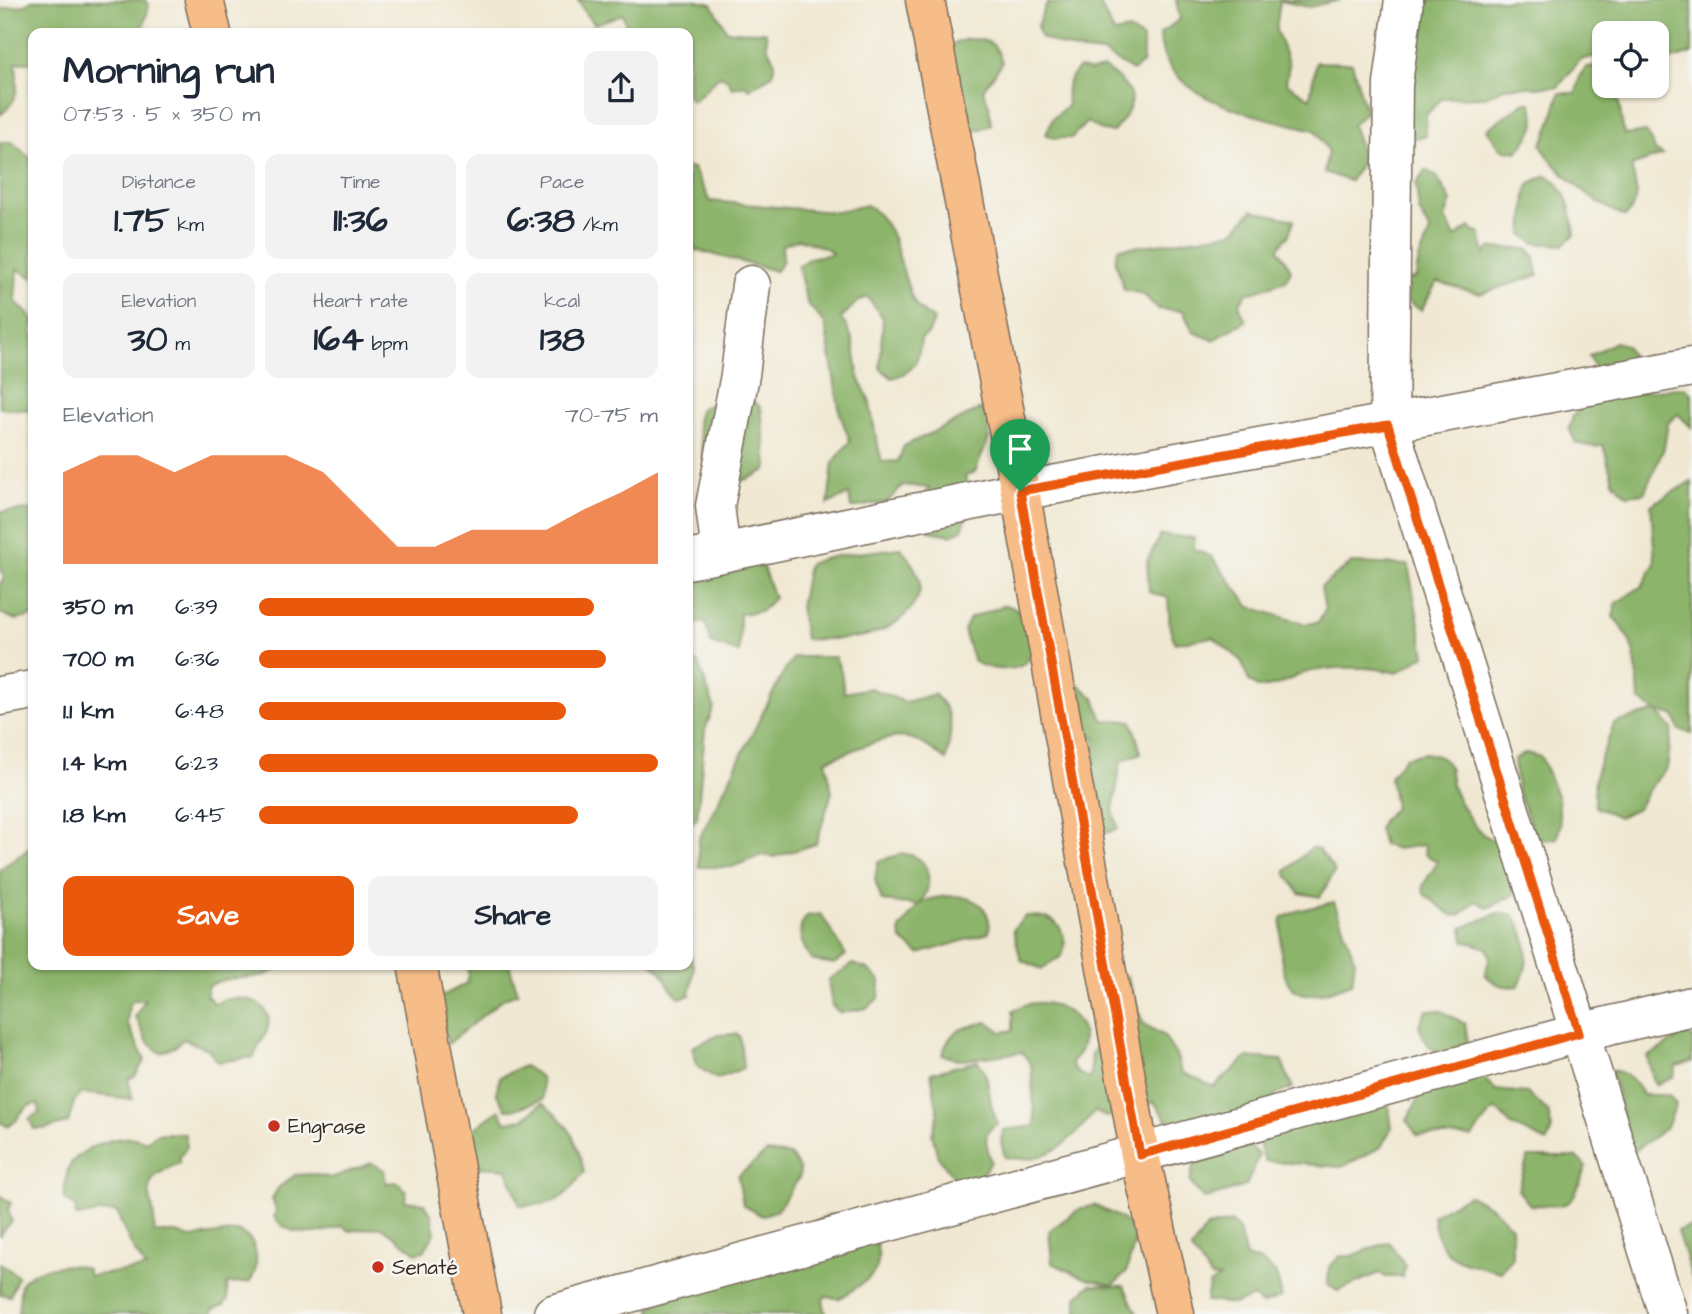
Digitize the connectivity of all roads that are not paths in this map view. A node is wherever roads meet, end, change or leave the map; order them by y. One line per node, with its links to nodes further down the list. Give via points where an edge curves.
1 (204, 0): 4 (main road)
2 (925, 0): 8 (main road)
3 (1404, 0): 7 (street, via 1394,84)
4 (211, 28)
5 (751, 285): 9 (street, via 740,375)
6 (1692, 367): 7 (street)
7 (1388, 425): 8 (street); 14 (street)
8 (1020, 491): 9 (street); 15 (main road)
9 (704, 557)
10 (28, 691): 11 (street)
11 (0, 696)
12 (418, 970): 16 (main road)
13 (1692, 1006): 14 (street)
14 (1579, 1033): 15 (street); 19 (street)
15 (1140, 1155): 17 (street); 18 (main road)
16 (482, 1314)
17 (553, 1314)
18 (1175, 1314)
19 (1668, 1314)

